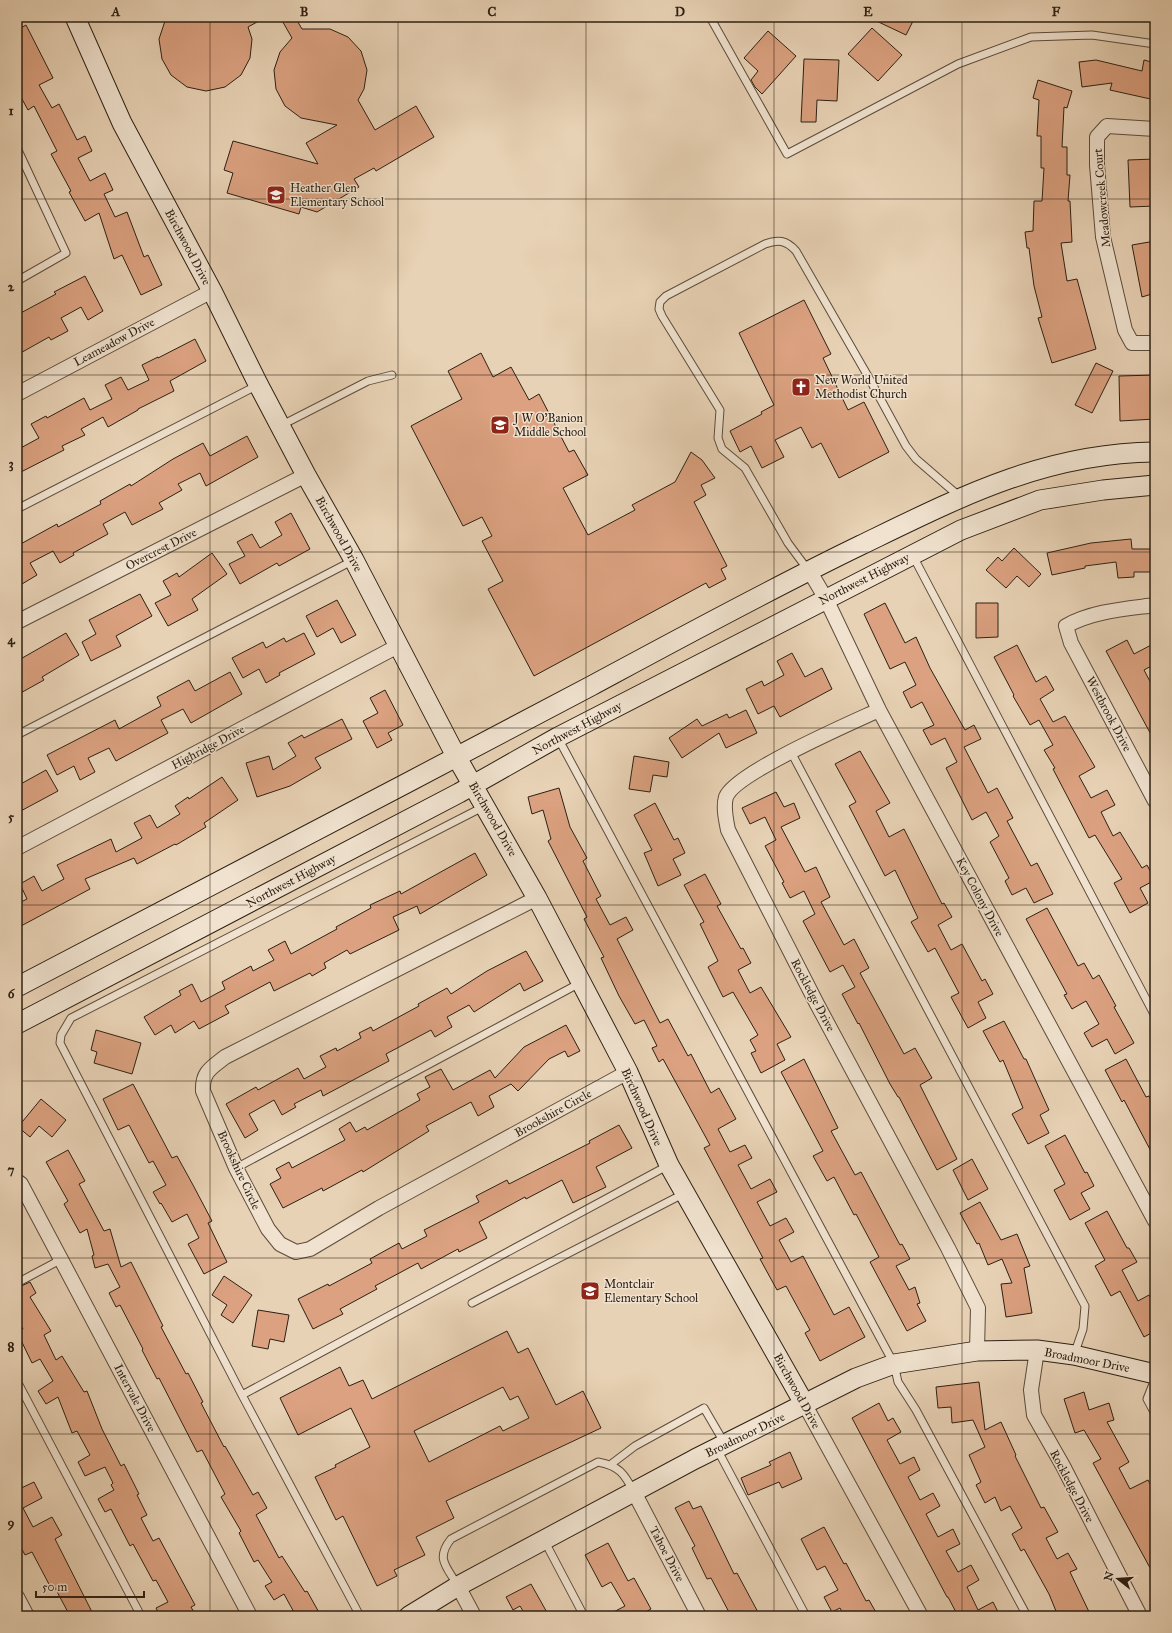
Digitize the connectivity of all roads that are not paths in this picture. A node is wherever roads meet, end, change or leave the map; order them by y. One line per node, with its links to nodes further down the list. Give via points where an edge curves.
1 (75, 17): 7 (main road, Birchwood Drive, via 122,123)
2 (710, 17): 3 (lane, via 787,154 958,64 1030,37 1092,34)
3 (1155, 44)
4 (1155, 129): 8 (street, Meadowcreek Court, via 1106,126 1098,137 1097,165 1103,237 1125,330 1132,343)
5 (17, 148): 6 (lane, via 66,253)
6 (17, 281)
7 (212, 291): 10 (main road, Birchwood Drive); 11 (street, Leameadow Drive)
8 (1155, 343)
9 (392, 376): 12 (lane, via 368,381)
10 (258, 384): 12 (main road, Birchwood Drive); 17 (lane)
11 (17, 394)
12 (280, 426): 14 (main road, Birchwood Drive)
13 (1155, 452): 16 (main road, via 1099,456 1037,469 995,482)
14 (306, 475): 19 (main road, Birchwood Drive); 23 (street, Overcrest Drive)
15 (1155, 485): 18 (main road, Northwest Highway, via 1040,500 961,530)
16 (960, 497): 20 (main road); 20 (lane, via 916,459 906,446 796,251 783,241 776,240 765,244 666,296 660,302 659,309 720,410 718,438 722,449 745,468 788,543)
17 (17, 509)
18 (912, 554): 21 (main road, Northwest Highway); 37 (lane)
19 (354, 560): 24 (main road, Birchwood Drive); 26 (lane)
20 (809, 570): 21 (street, Key Colony Drive); 29 (main road)
21 (826, 599): 25 (street, Key Colony Drive); 27 (main road, Northwest Highway)
22 (1155, 605): 31 (street, Westbrook Drive, via 1112,610 1080,618 1066,626 1071,643)
23 (17, 622)
24 (398, 646): 29 (main road, Birchwood Drive); 33 (street, Highridge Drive)
25 (879, 710): 28 (street, Rockledge Drive); 44 (street, Key Colony Drive)
26 (17, 735)
27 (558, 738): 30 (main road, Northwest Highway); 51 (lane)
28 (791, 752): 49 (street, Rockledge Drive, via 741,780 732,789 726,797 728,830 978,1308); 50 (lane, via 1085,1306 1083,1329)
29 (456, 756): 30 (main road, Birchwood Drive); 36 (main road)
30 (473, 785): 32 (main road, Birchwood Drive); 38 (main road, Northwest Highway)
31 (1155, 801)
32 (485, 806): 34 (main road, Birchwood Drive); 55 (lane, via 70,1018 61,1034 60,1043)
33 (17, 848)
34 (537, 898): 35 (main road, Birchwood Drive); 41 (street, Brookshire Circle, via 225,1057 208,1071 202,1080 203,1091)
35 (580, 983): 39 (main road, Birchwood Drive); 41 (lane)
36 (17, 987)
37 (1155, 1016)
38 (17, 1024)
39 (628, 1072): 40 (main road, Birchwood Drive); 41 (street, Brookshire Circle, via 379,1208 310,1249 296,1252 280,1244 268,1229)
40 (669, 1165): 43 (main road, Birchwood Drive); 55 (lane)
41 (236, 1168)
42 (17, 1181): 45 (street, Intervale Drive)
43 (685, 1193): 47 (lane); 56 (main road, Birchwood Drive)
44 (1155, 1221)
45 (62, 1259): 46 (lane); 66 (street, Intervale Drive)
46 (17, 1283)
47 (472, 1303)
48 (1037, 1350): 49 (main road, Broadmoor Drive); 50 (main road, Broadmoor Drive); 75 (street, Rockledge Drive, via 1031,1390 1034,1415)
49 (977, 1351): 51 (main road, Broadmoor Drive)
50 (1074, 1355): 52 (main road, Broadmoor Drive)
51 (894, 1364): 56 (main road, Broadmoor Drive, via 856,1378); 74 (lane, via 898,1382 916,1410)
52 (1155, 1374)
53 (1155, 1379): 57 (lane, via 1147,1399)
54 (17, 1381): 65 (lane)
55 (242, 1395): 67 (lane)
56 (805, 1405): 58 (main road, Broadmoor Drive); 73 (street, Birchwood Drive)
57 (1155, 1414)
58 (721, 1446): 59 (lane, via 704,1408 635,1446); 60 (main road, Broadmoor Drive); 72 (lane)
59 (610, 1465): 60 (lane, via 625,1474); 62 (lane, via 598,1462 451,1539 443,1549 442,1558)
60 (634, 1492): 61 (main road, Broadmoor Drive); 71 (street, Tahoe Drive)
61 (544, 1540): 62 (main road, Broadmoor Drive); 70 (lane)
62 (458, 1586): 68 (main road, Broadmoor Drive); 69 (street)
63 (17, 1597): 64 (street)
64 (27, 1616)
65 (141, 1616)
66 (250, 1616)
67 (360, 1616)
68 (409, 1616)
69 (474, 1616)
70 (584, 1616)
71 (699, 1616)
72 (806, 1616)
73 (922, 1616)
74 (1027, 1616)
75 (1140, 1616)

